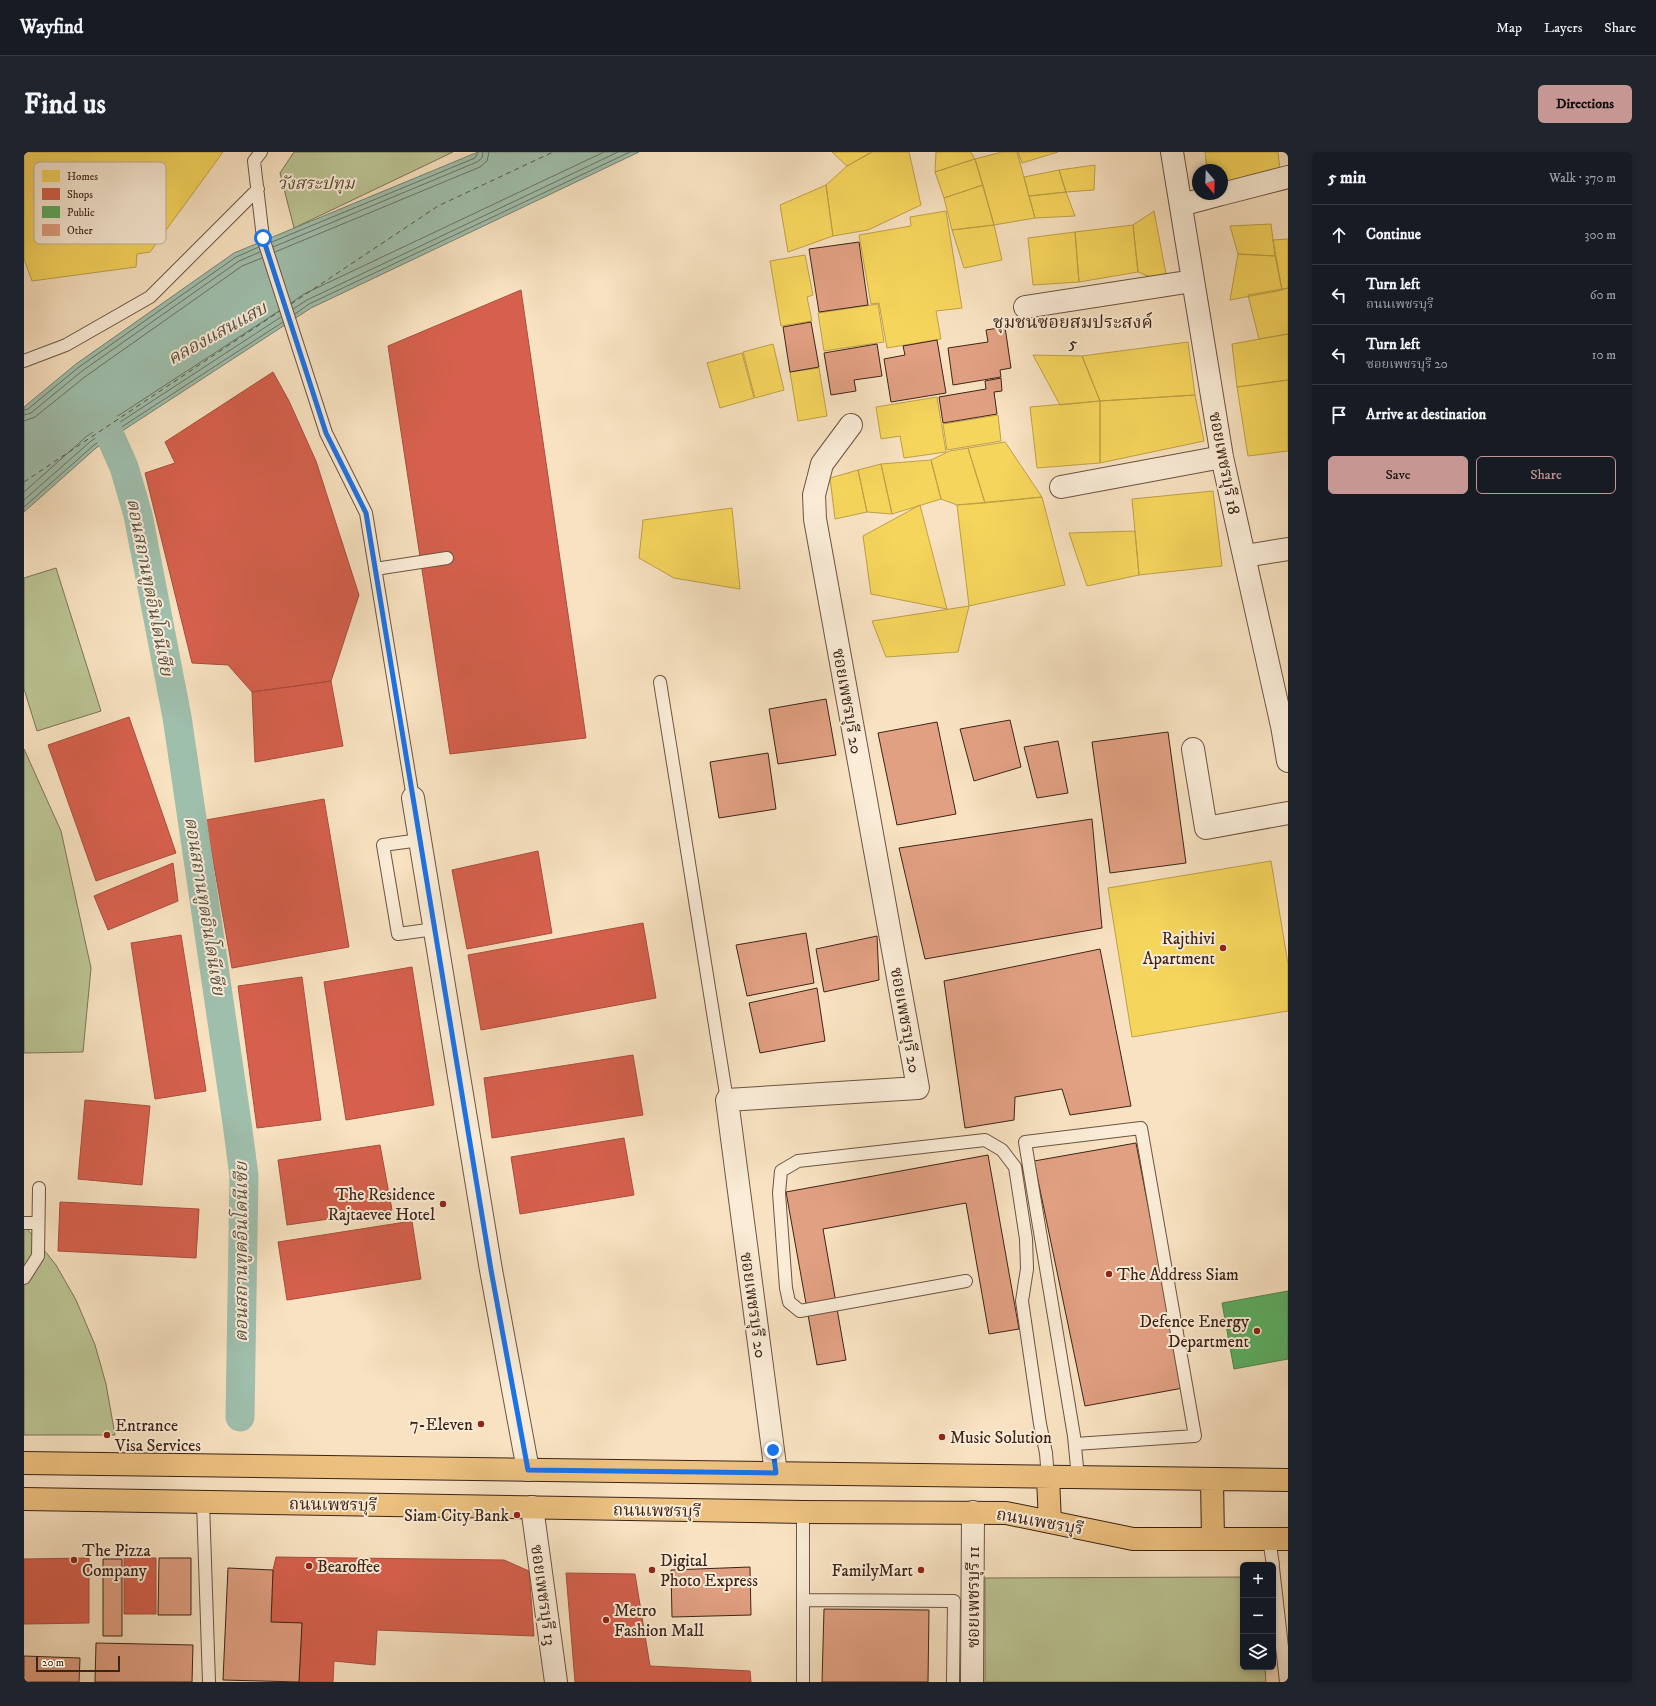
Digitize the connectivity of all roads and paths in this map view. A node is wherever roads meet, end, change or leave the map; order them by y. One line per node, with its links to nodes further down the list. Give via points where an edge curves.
1 (261, 152): 4 (lane, via 254,161)
2 (1172, 152): 7 (street, ซอยเพชรบุรี 18)
3 (1288, 177): 5 (street)
4 (258, 189): 10 (lane, via 150,297 66,345); 17 (lane, via 263,238 326,433 366,513)
5 (1228, 192)
6 (1200, 200): 7 (street)
7 (1181, 205): 8 (street, ซอยเพชรบุรี 18)
8 (1193, 281): 9 (street); 12 (street, ซอยเพชรบุรี 18)
9 (1025, 307)
10 (24, 361)
11 (851, 425): 26 (street, ซอยเพชรบุรี 20, via 822,464 814,495 815,519 918,1088)
12 (1222, 457): 13 (street); 15 (street, ซอยเพชรบุรี 18)
13 (1061, 488)
14 (1288, 549): 15 (street)
15 (1245, 556): 19 (street, ซอยเพชรบุรี 18)
16 (447, 558): 17 (lane)
17 (375, 569): 22 (lane)
18 (660, 682): 26 (lane)
19 (1285, 725): 21 (street, ซอยเพชรบุรี 18)
20 (1193, 749): 23 (street, via 1206,828)
21 (1288, 761)
22 (414, 798): 24 (street)
23 (1288, 814)
24 (420, 840): 25 (street); 25 (lane, via 383,846 398,934)
25 (435, 929): 34 (street, via 491,1270)
26 (727, 1100): 35 (street, ซอยเพชรบุรี 20)
27 (39, 1188): 29 (lane)
28 (24, 1223): 29 (lane)
29 (38, 1223): 30 (lane, via 38,1256)
30 (24, 1278)
31 (966, 1281): 36 (lane, via 800,1311 789,1302 786,1288 779,1193 782,1170 798,1161 985,1140 1002,1150 1015,1168 1026,1239 1027,1269 1022,1301)
32 (1075, 1444): 32 (lane, via 1025,1142 1142,1128 1196,1436); 37 (lane)
33 (24, 1463): 34 (main road)
34 (528, 1470): 35 (main road)
35 (776, 1473): 36 (main road)
36 (1048, 1478): 37 (main road); 45 (main road)
37 (1078, 1478): 38 (main road)
38 (1212, 1480): 39 (main road); 46 (main road)
39 (1288, 1480)
40 (24, 1499): 41 (main road, ถนนเพชรบุรี)
41 (203, 1502): 42 (main road, ถนนเพชรบุรี); 51 (lane)
42 (532, 1507): 43 (main road, ถนนเพชรบุรี); 52 (street, ซอยเพชรบุรี 13)
43 (802, 1512): 44 (main road, ถนนเพชรบุรี); 50 (lane)
44 (973, 1512): 45 (main road, ถนนเพชรบุรี, via 1006,1513); 55 (street, ซอยเพชรบุรี 11)
45 (1050, 1522): 46 (main road, ถนนเพชรบุรี, via 1133,1539)
46 (1213, 1539): 47 (main road, ถนนเพชรบุรี)
47 (1278, 1539): 48 (lane)
48 (1274, 1562)
49 (1276, 1594): 56 (lane)
50 (803, 1600): 53 (lane); 54 (lane, via 954,1601)
51 (209, 1682)
52 (556, 1682)
53 (803, 1682)
54 (953, 1682)
55 (972, 1682)
56 (1286, 1682)

